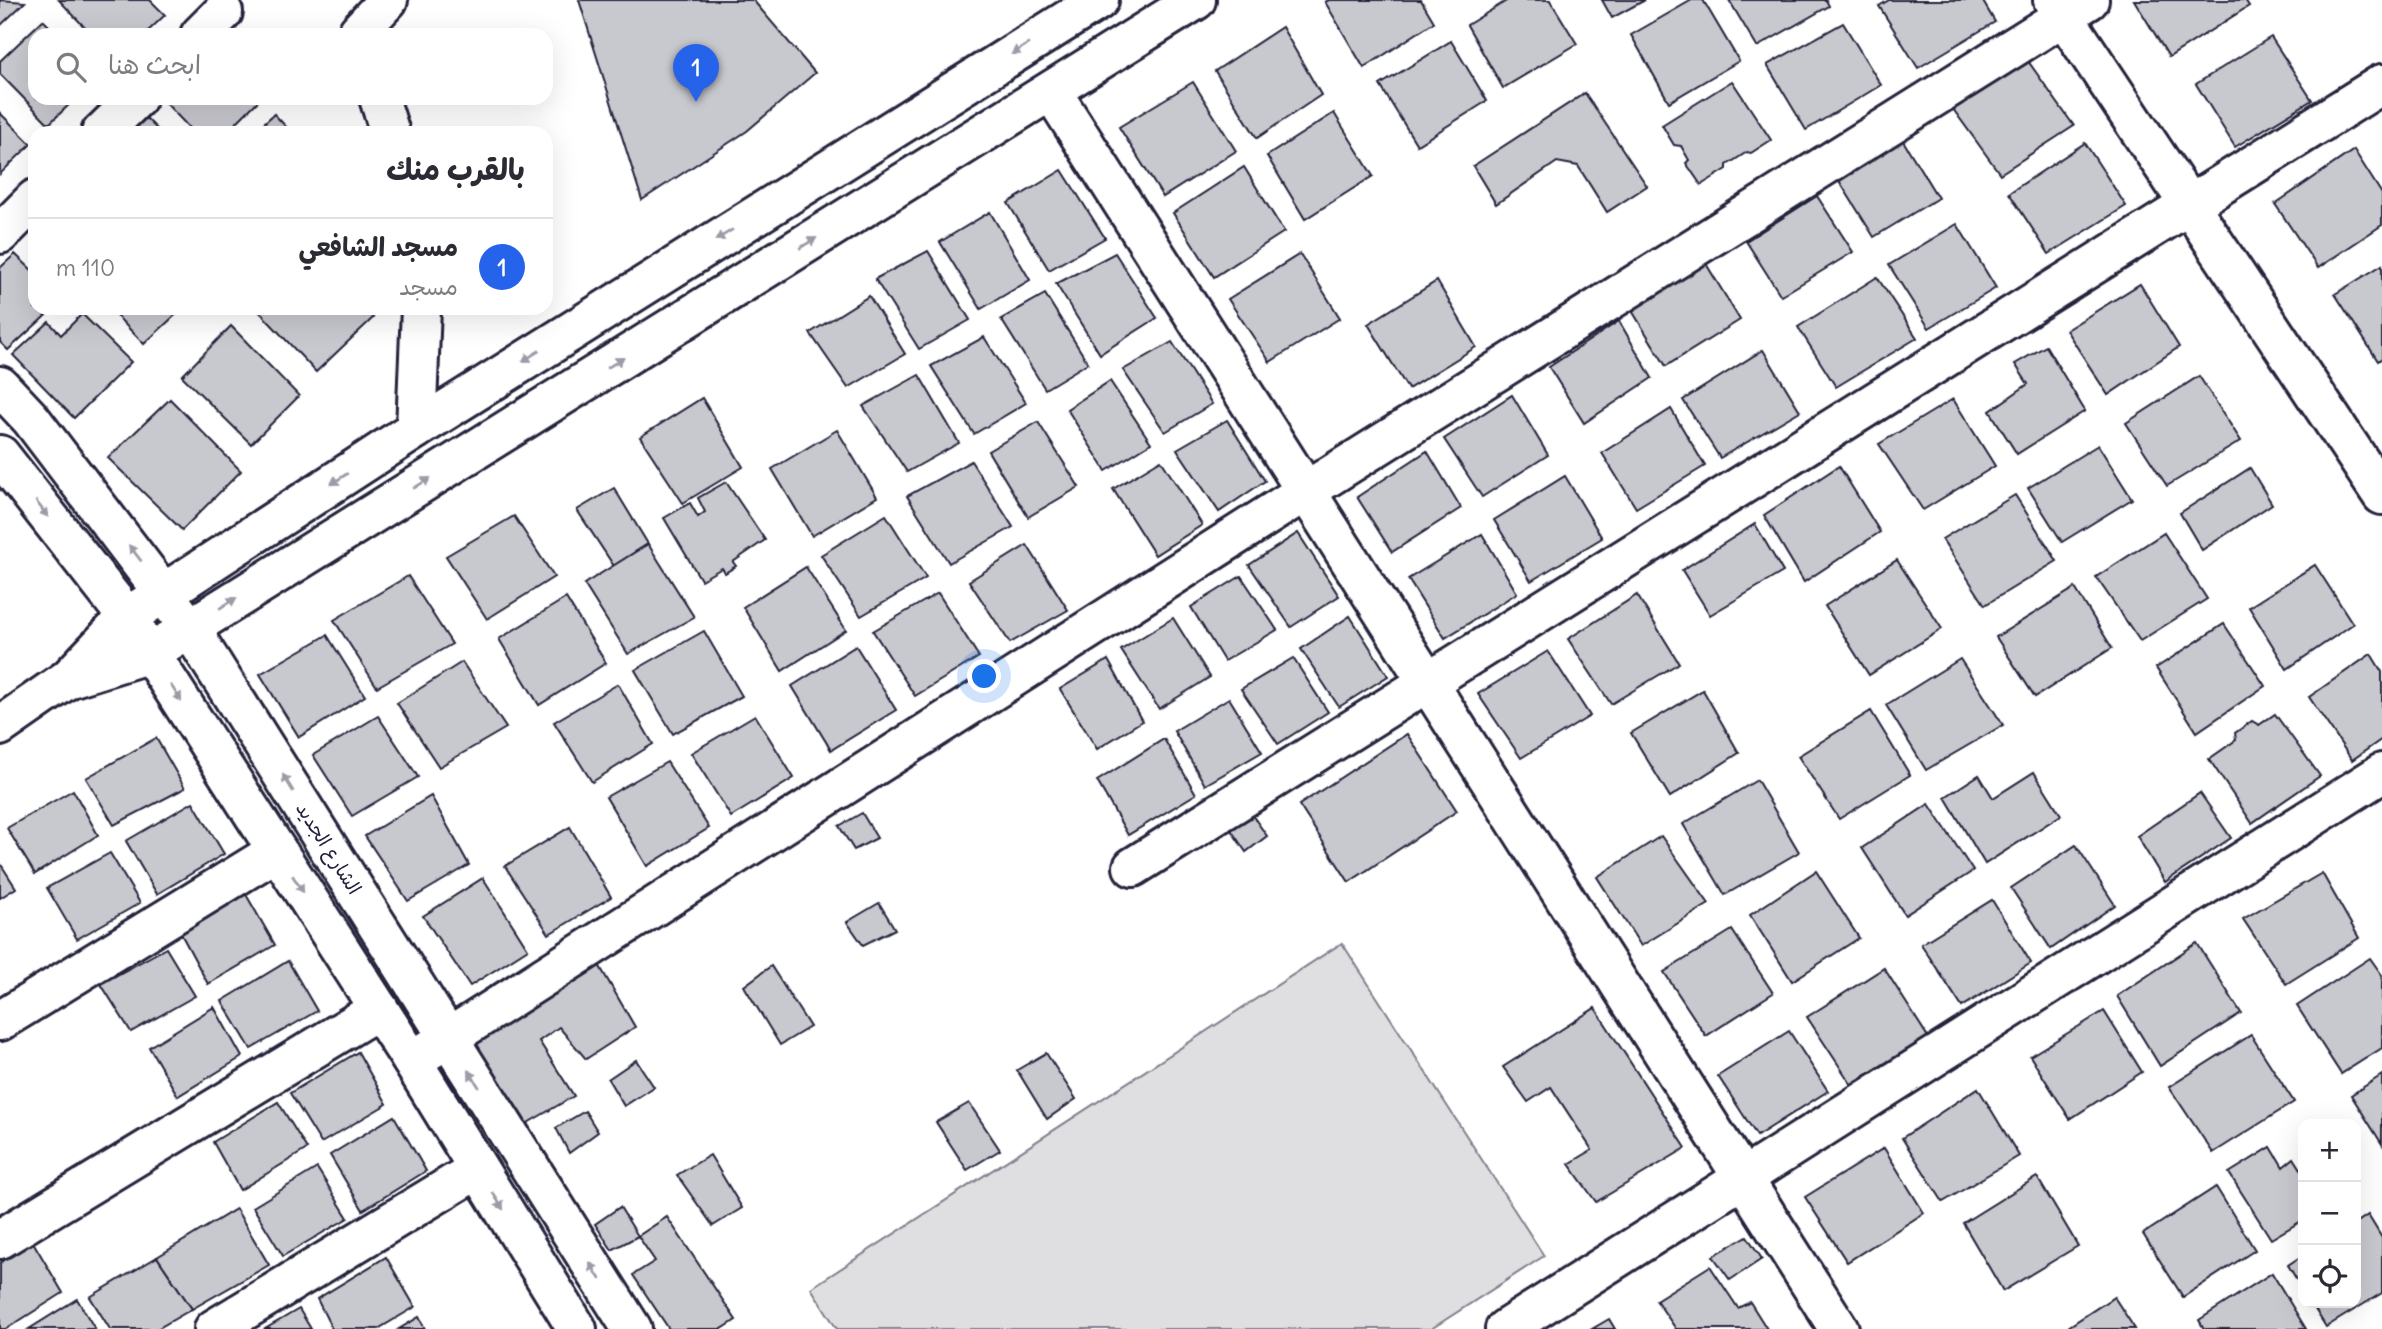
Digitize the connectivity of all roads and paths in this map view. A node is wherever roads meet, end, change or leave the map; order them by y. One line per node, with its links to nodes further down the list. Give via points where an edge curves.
1 (388, 0): 6 (street)
2 (1099, 0): 5 (street)
3 (1196, 0): 8 (street)
4 (2069, 5): 13 (street); 20 (street)
5 (1054, 13): 18 (street, one-way to 18)
6 (362, 28)
7 (2382, 84): 13 (street)
8 (1052, 92): 20 (street); 24 (street, one-way to 8)
9 (129, 105): 11 (street)
10 (381, 105): 12 (street)
11 (109, 126)
12 (388, 126)
13 (2190, 205): 21 (street); 27 (street)
14 (28, 206): 15 (street)
15 (0, 234)
16 (421, 315): 18 (street)
17 (0, 386): 22 (street, الشارع الجديد, one-way to 17, via 31,419)
18 (416, 429): 22 (street, one-way to 22)
19 (0, 455): 23 (street, one-way to 23)
20 (1307, 491): 27 (street); 34 (street)
21 (2382, 495)
22 (165, 592): 23 (street); 24 (street, الشارع الجديد)
23 (127, 617): 25 (street); 26 (street)
24 (190, 627): 25 (street); 34 (street, الشارع الجديد, one-way to 24)
25 (150, 653): 26 (street); 30 (street, one-way to 30)
26 (69, 678): 28 (street)
27 (1428, 682): 31 (street); 37 (street)
28 (1, 724)
29 (2382, 773): 37 (street)
30 (277, 851): 32 (street, one-way to 32); 33 (street)
31 (1133, 867)
32 (379, 1009): 35 (street); 38 (street)
33 (0, 1021)
34 (449, 1037): 35 (street); 41 (street, الشارع الجديد, one-way to 34)
35 (412, 1061): 36 (street)
36 (478, 1169): 39 (street); 40 (street, one-way to 40)
37 (1743, 1178): 42 (street); 43 (street)
38 (0, 1239)
39 (214, 1329)
40 (577, 1329)
41 (632, 1329)
42 (1505, 1329)
43 (1839, 1329)

